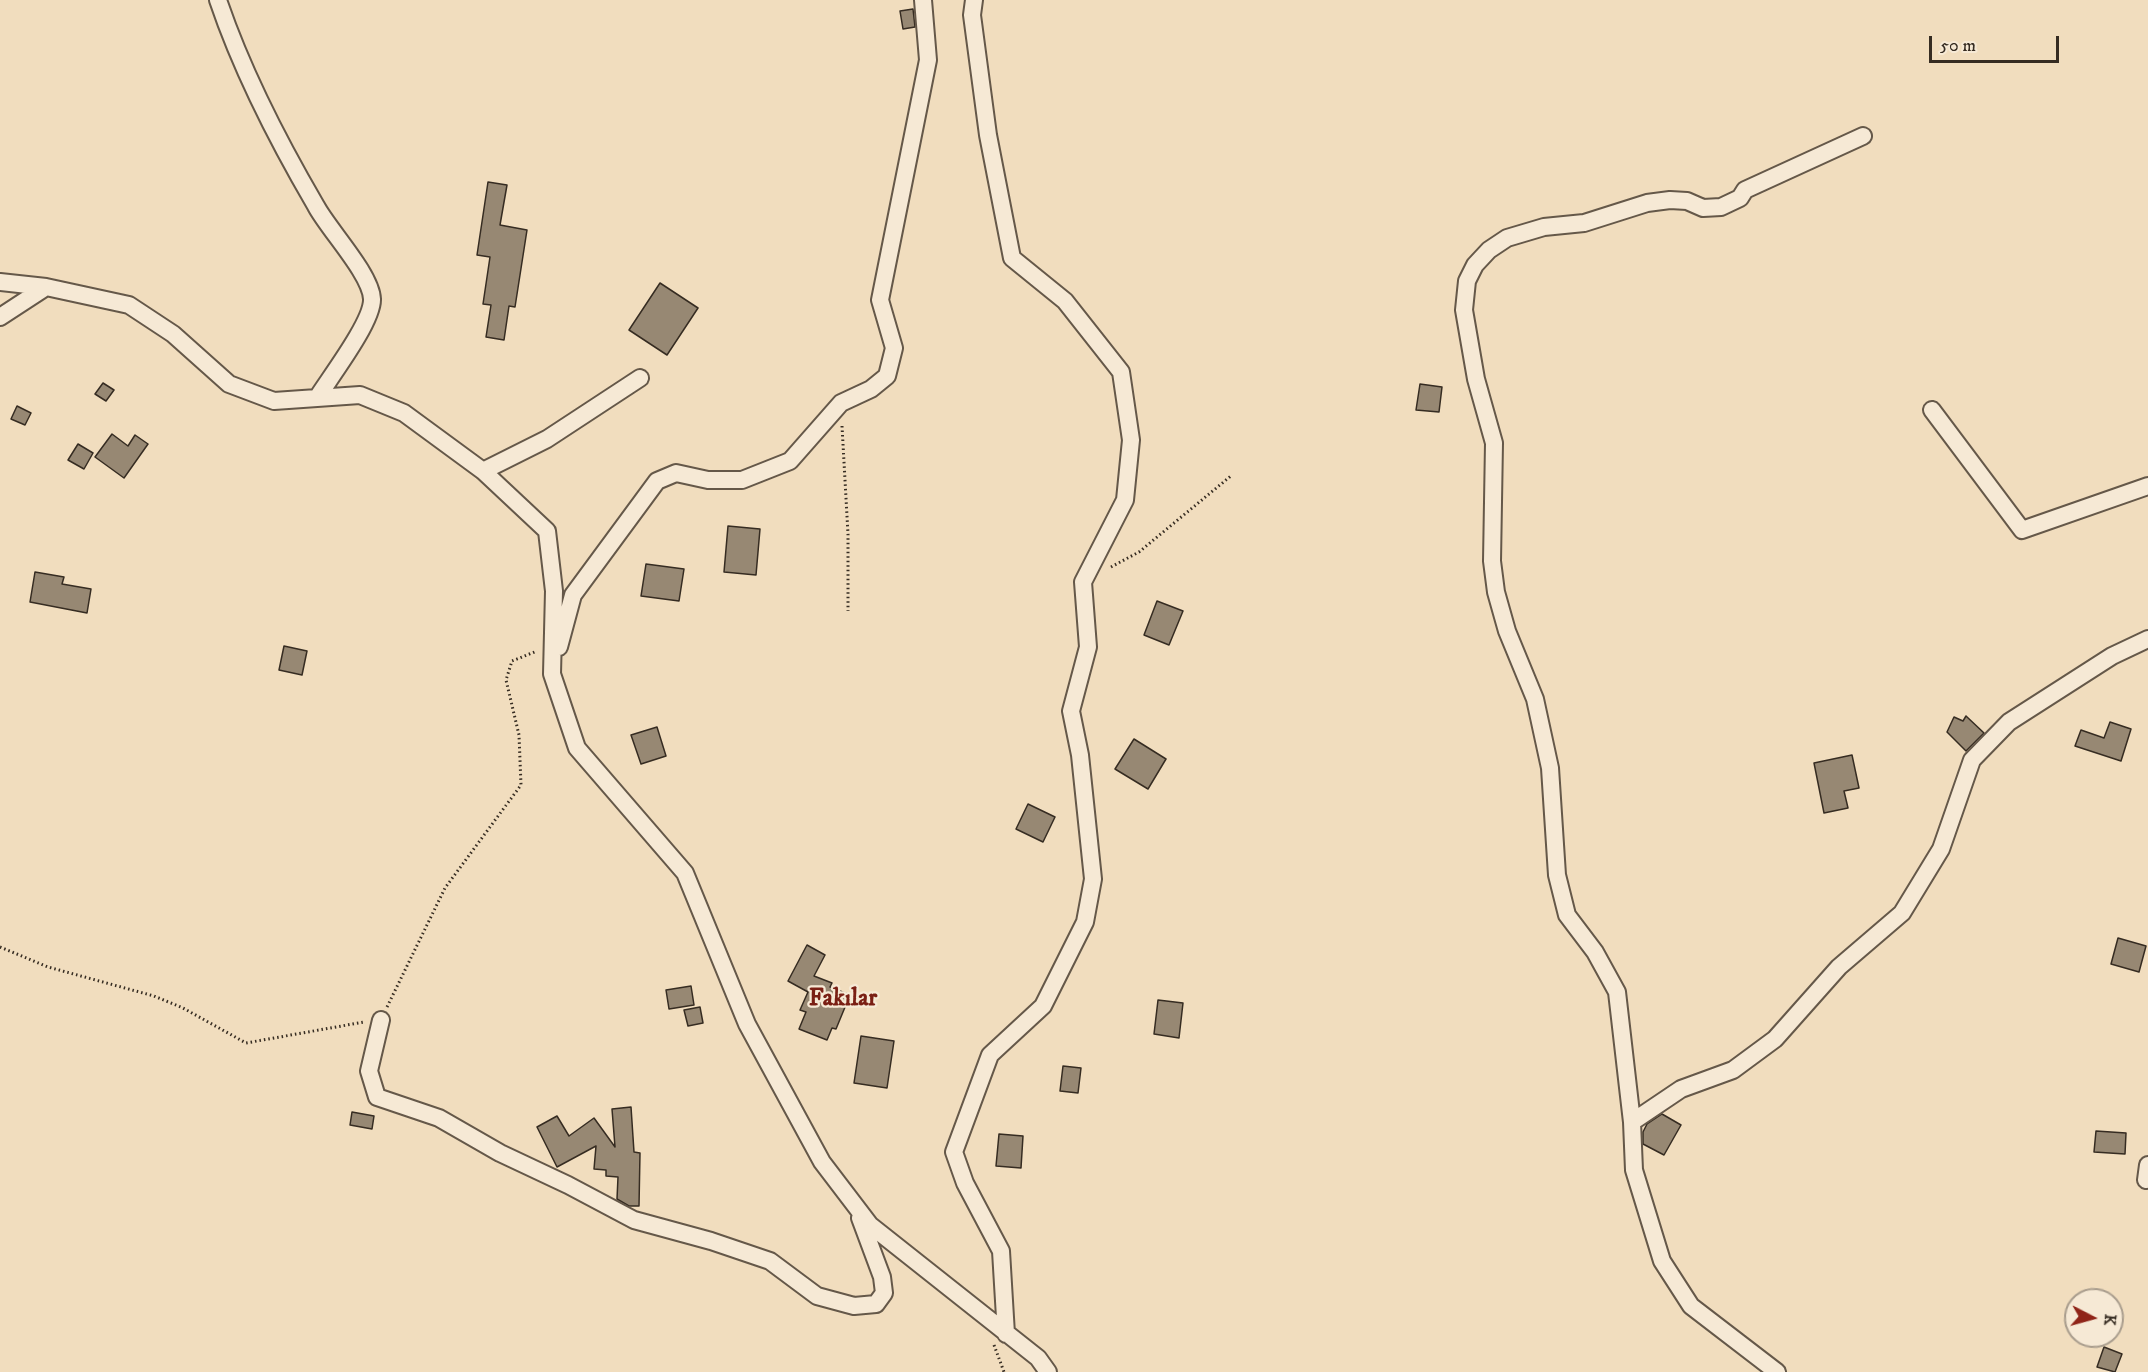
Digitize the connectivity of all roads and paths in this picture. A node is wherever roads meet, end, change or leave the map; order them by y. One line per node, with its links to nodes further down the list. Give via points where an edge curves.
1 (218, 0): 9 (street, via 231,38 287,154 317,209 354,259 372,297 370,316)
2 (923, 0): 10 (street, via 928,60 880,300 894,348 887,376)
3 (974, 0): 15 (street, via 972,15 988,135 1012,258 1065,301 1121,372 1131,440 1125,500)
4 (1863, 136): 22 (street, via 1745,190 1740,198 1721,207 1662,201 1584,223 1544,227 1507,238 1475,264 1467,281 1464,310 1476,378 1494,443 1492,561 1496,592 1507,631 1535,699 1550,768 1557,875 1567,915 1595,952 1617,992)
5 (0, 282): 6 (street)
6 (46, 287): 7 (street); 9 (street, via 129,305 173,334 229,384 274,401)
7 (0, 317)
8 (640, 378): 12 (street, via 547,439)
9 (317, 398): 12 (street, via 360,395 404,413)
10 (841, 403): 16 (path, via 849,534); 19 (street, via 790,461 742,480 708,480 676,473 657,481 573,595)
11 (1932, 410): 14 (street, via 2022,530)
12 (483, 471): 18 (street, via 547,531 554,591)
13 (1232, 475): 15 (path, via 1139,552)
14 (2148, 486)
15 (1083, 582): 24 (street, via 1088,648 1071,711 1080,755 1093,879 1085,921 1043,1006 990,1055 954,1152 965,1183 1001,1251)
16 (848, 611)
17 (2148, 639): 22 (street, via 2112,656 2009,722 1972,760 1941,849 1902,913 1839,967 1775,1039 1733,1070 1681,1089)
18 (553, 645): 19 (street); 21 (path, via 512,661 506,680 519,735 520,785 445,888)
19 (552, 674): 23 (street, via 577,748 685,873 747,1024 822,1162)
20 (0, 947): 21 (path, via 48,967 154,996 246,1043)
21 (381, 1020): 23 (street, via 369,1071 377,1097 439,1118 634,1220 770,1261 817,1296 854,1306 876,1304 884,1293 882,1277)
22 (1632, 1122): 26 (street, via 1634,1170 1662,1261 1691,1306)
23 (855, 1205): 24 (street, via 870,1225)
24 (1006, 1334): 25 (street, via 1038,1358)
25 (1048, 1372)
26 (1777, 1372)

